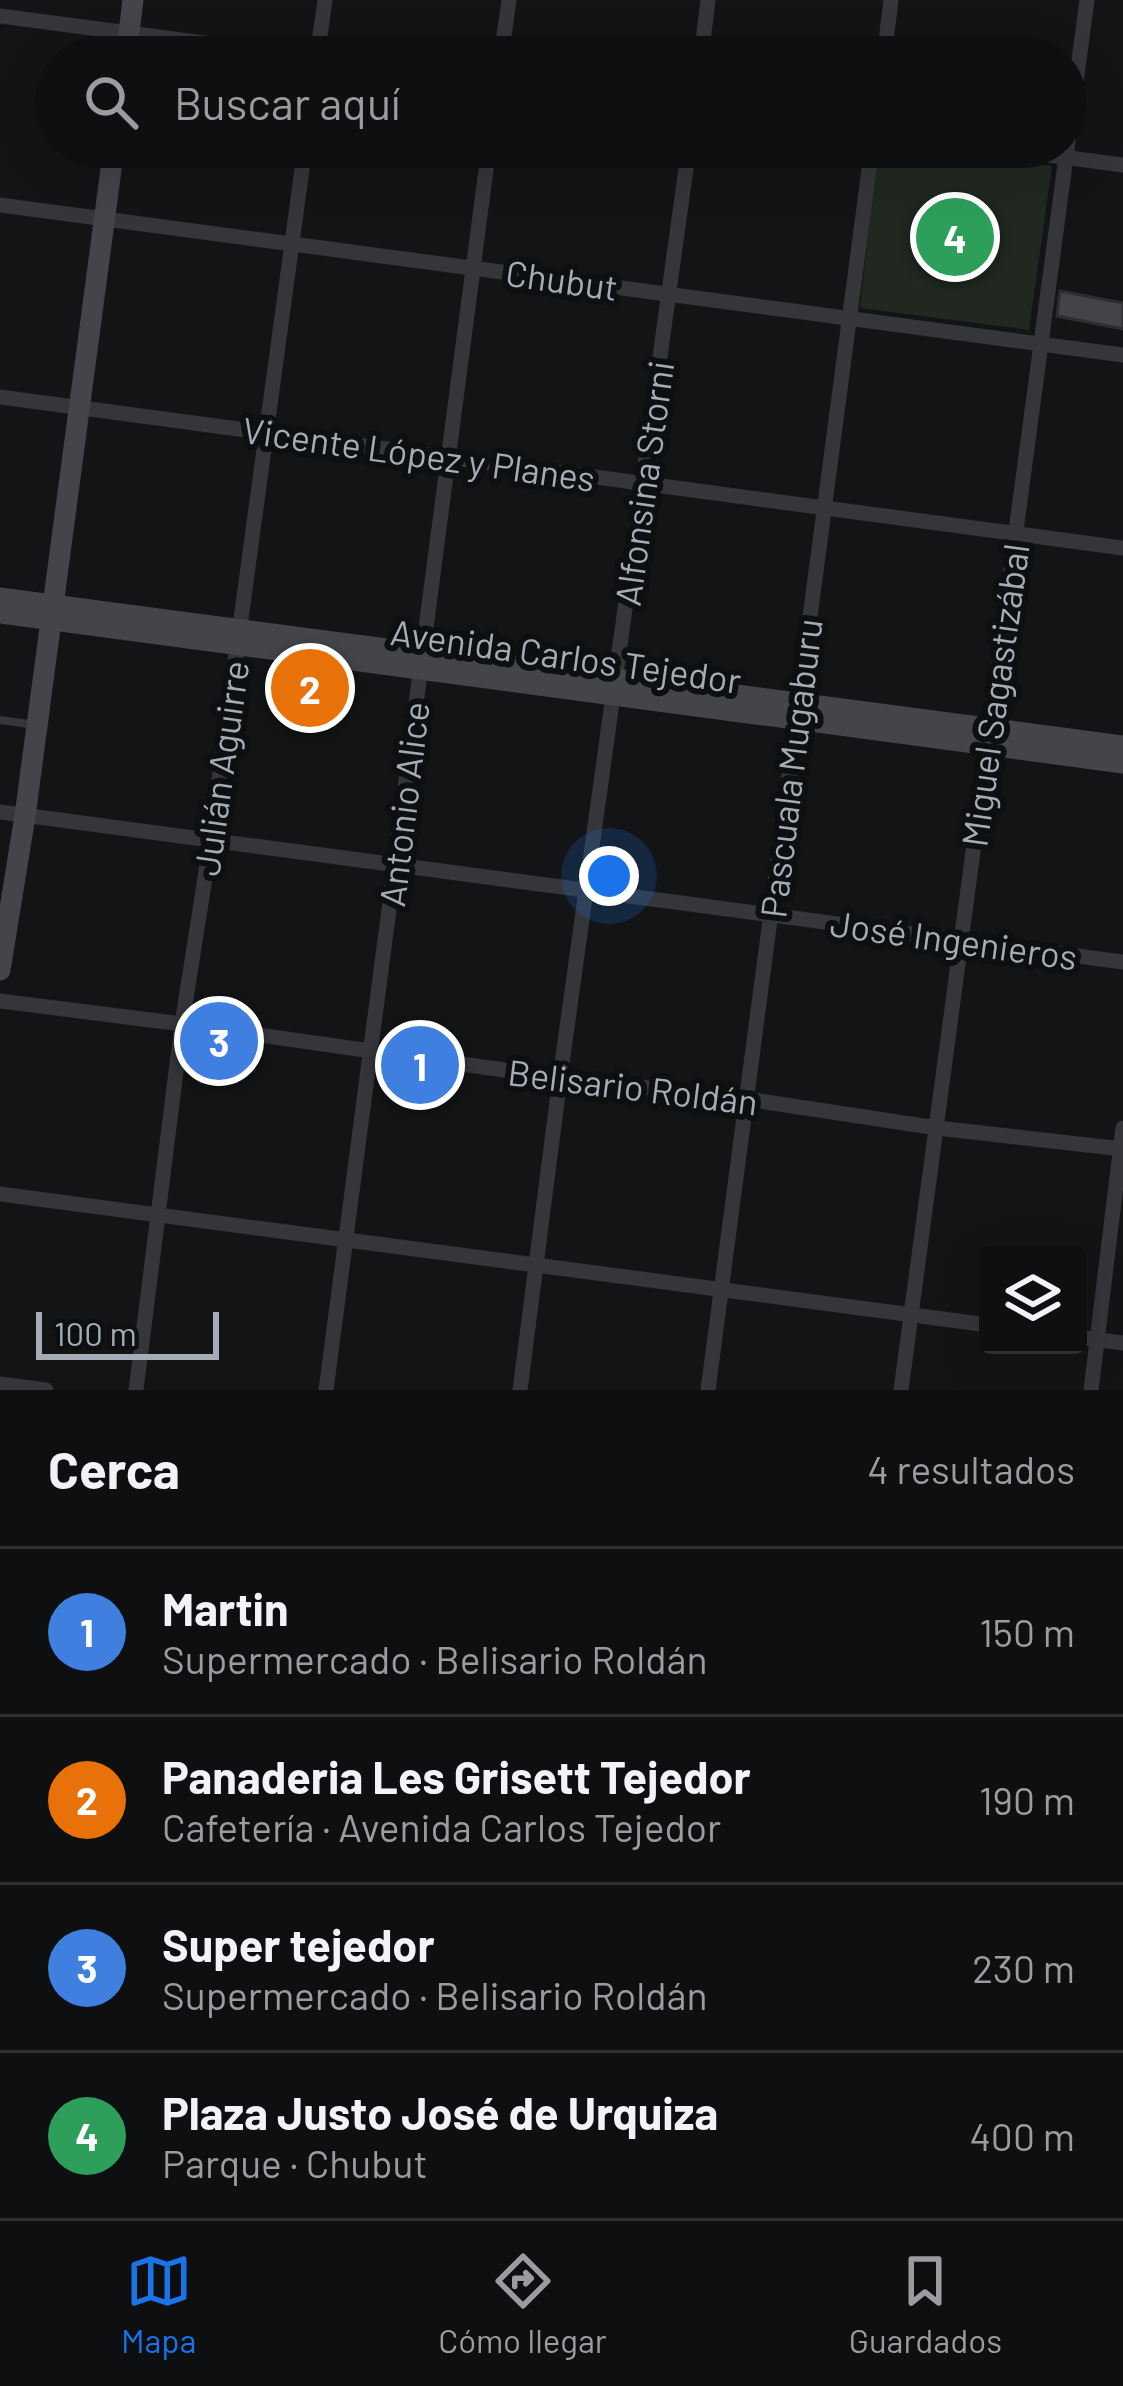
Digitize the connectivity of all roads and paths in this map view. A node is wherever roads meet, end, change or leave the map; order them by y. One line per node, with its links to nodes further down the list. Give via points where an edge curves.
1 (133, 0): 8 (main road)
2 (325, 0): 11 (street)
3 (508, 0): 12 (street)
4 (708, 0): 13 (street)
5 (891, 0): 14 (street)
6 (1087, 0): 15 (street, Miguel Sagastizábal)
7 (0, 16): 8 (street)
8 (129, 33): 9 (main road); 10 (street)
9 (129, 36)
10 (152, 36)
11 (318, 36)
12 (504, 36)
13 (704, 36)
14 (887, 36)
15 (1082, 36)
16 (1087, 161): 17 (street)
17 (1123, 165)
18 (111, 168): 25 (main road)
19 (302, 168): 26 (street, Julián Aguirre)
20 (486, 168): 27 (street, Antonio Alice)
21 (685, 168): 28 (street, Alfonsina Storni)
22 (869, 168): 29 (street, Pascuala Mugaburu)
23 (1065, 168): 30 (street, Miguel Sagastizábal)
24 (0, 205): 25 (street, Chubut)
25 (104, 218): 26 (street, Chubut); 33 (main road)
26 (292, 244): 27 (street, Chubut); 34 (street, Julián Aguirre)
27 (473, 268): 28 (street, Chubut); 35 (street, Antonio Alice)
28 (669, 294): 29 (street, Chubut); 36 (street, Alfonsina Storni)
29 (849, 317): 30 (street, Chubut); 37 (street, Pascuala Mugaburu)
30 (1041, 343): 31 (street, Chubut); 38 (street, Miguel Sagastizábal)
31 (1123, 356)
32 (0, 398): 33 (street, Vicente López y Planes)
33 (79, 408): 34 (street, Vicente López y Planes); 41 (main road)
34 (266, 433): 35 (street, Vicente López y Planes); 43 (street, Julián Aguirre)
35 (449, 457): 36 (street, Vicente López y Planes); 44 (street, Antonio Alice)
36 (643, 483): 37 (street, Vicente López y Planes); 45 (street, Alfonsina Storni)
37 (824, 507): 38 (street, Vicente López y Planes); 46 (street, Pascuala Mugaburu)
38 (1016, 533): 39 (street, Vicente López y Planes); 49 (street, Miguel Sagastizábal)
39 (1123, 548)
40 (0, 598): 41 (main road, Avenida Carlos Tejedor)
41 (52, 612): 42 (main road, Avenida Carlos Tejedor); 43 (main road, Avenida Carlos Tejedor); 48 (main road)
42 (0, 613)
43 (238, 637): 44 (main road, Avenida Carlos Tejedor); 54 (street, Julián Aguirre)
44 (422, 662): 45 (main road, Avenida Carlos Tejedor); 55 (street, Antonio Alice)
45 (615, 687): 46 (main road, Avenida Carlos Tejedor); 56 (street, Alfonsina Storni)
46 (797, 711): 49 (main road, Avenida Carlos Tejedor); 57 (street, Pascuala Mugaburu)
47 (0, 720): 48 (lane)
48 (37, 726): 53 (main road)
49 (989, 737): 50 (main road, Avenida Carlos Tejedor); 51 (main road, Avenida Carlos Tejedor); 58 (street, Miguel Sagastizábal)
50 (1123, 746)
51 (1123, 763)
52 (0, 812): 53 (street, José Ingenieros)
53 (25, 815): 54 (street, José Ingenieros); 60 (main road)
54 (211, 840): 55 (street, José Ingenieros); 62 (street, Julián Aguirre)
55 (395, 865): 56 (street, José Ingenieros); 63 (street, Antonio Alice)
56 (588, 891): 57 (street, José Ingenieros); 64 (street, Alfonsina Storni)
57 (771, 915): 58 (street, José Ingenieros); 65 (street, Pascuala Mugaburu)
58 (962, 940): 59 (street, José Ingenieros); 66 (street, Miguel Sagastizábal)
59 (1123, 962)
60 (0, 970)
61 (0, 1001): 62 (street, Belisario Roldán)
62 (182, 1024): 63 (street, Belisario Roldán); 70 (street, Julián Aguirre)
63 (373, 1052): 64 (street, Belisario Roldán); 71 (street, Antonio Alice)
64 (560, 1078): 65 (street, Belisario Roldán); 72 (street, Alfonsina Storni)
65 (747, 1100): 66 (street, Belisario Roldán); 73 (street, Pascuala Mugaburu)
66 (937, 1128): 68 (street, Belisario Roldán); 74 (street, Miguel Sagastizábal)
67 (1123, 1128): 68 (street)
68 (1121, 1149): 77 (street)
69 (0, 1194): 70 (street)
70 (160, 1216): 71 (street); 81 (street, Julián Aguirre)
71 (346, 1240): 72 (street); 82 (street, Antonio Alice)
72 (537, 1265): 73 (street); 83 (street, Alfonsina Storni)
73 (721, 1289): 74 (street); 84 (street, Pascuala Mugaburu)
74 (911, 1315): 75 (street); 85 (street, Miguel Sagastizábal)
75 (979, 1324)
76 (1087, 1338): 77 (street)
77 (1098, 1340): 78 (street); 86 (street)
78 (1123, 1343)
79 (0, 1384): 80 (street)
80 (46, 1390)
81 (136, 1390)
82 (326, 1390)
83 (520, 1390)
84 (708, 1390)
85 (901, 1390)
86 (1091, 1390)

